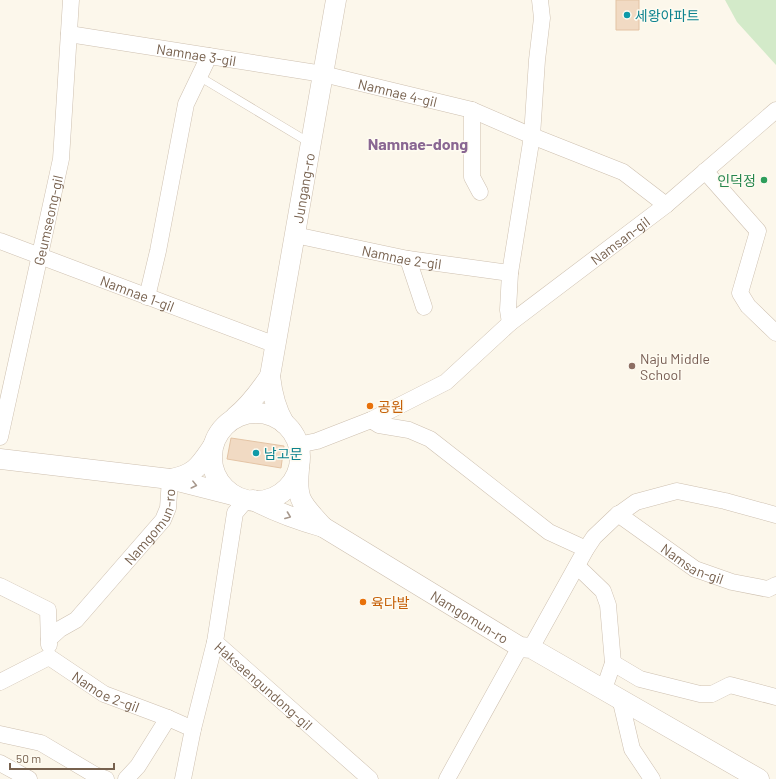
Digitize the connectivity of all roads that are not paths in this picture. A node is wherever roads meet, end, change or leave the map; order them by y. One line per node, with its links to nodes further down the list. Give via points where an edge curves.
1 (71, 0): 4 (street, Geumseong-gil)
2 (336, 0): 6 (street, Jungang-ro)
3 (540, 0): 10 (street, via 542,18)
4 (69, 34): 5 (street, Namnae 3-gil); 17 (street, Geumseong-gil, via 61,159)
5 (210, 56): 6 (street, Namnae 3-gil); 7 (street)
6 (323, 74): 8 (street, Namnae 4-gil); 11 (street, Jungang-ro)
7 (200, 77): 11 (lane, Namnae 3-gil); 20 (street, via 186,104)
8 (472, 110): 10 (street, Namnae 4-gil); 13 (street, via 472,177)
9 (776, 110): 12 (street, Namsan-gil)
10 (532, 136): 14 (street, Namnae 4-gil, via 623,172); 19 (street)
11 (310, 143): 15 (street, Jungang-ro)
12 (705, 171): 14 (street, Namsan-gil); 23 (street, via 758,231 740,293 748,306)
13 (480, 192)
14 (666, 205): 22 (street, Namsan-gil)
15 (295, 235): 18 (street, Namnae 2-gil); 24 (street, Jungang-ro)
16 (0, 241): 17 (street, Namnae 1-gil)
17 (40, 256): 20 (street, Namnae 1-gil); 29 (street, Geumseong-gil)
18 (408, 259): 19 (street, Namnae 2-gil); 21 (street)
19 (510, 273): 22 (street)
20 (147, 297): 24 (street, Namnae 1-gil)
21 (424, 307)
22 (510, 323): 26 (street, Namsan-gil, via 446,382)
23 (776, 333)
24 (276, 345): 25 (street, Jungang-ro)
25 (270, 376): 27 (street, via 247,408); 28 (street, via 274,403)
26 (371, 420): 31 (street, Namsan-gil, via 317,441); 38 (street, via 379,425 408,430 430,439 549,532)
27 (228, 422): 28 (street, via 241,415 256,413 271,416); 30 (street)
28 (284, 423): 31 (street, via 294,434)
29 (0, 437)
30 (213, 446): 33 (street, via 192,472 184,477); 34 (street, via 215,474 222,486)
31 (299, 454): 34 (street, via 295,478 286,489 274,497 261,501); 37 (street, via 299,498)
32 (0, 459): 33 (street, Namgomun-ro)
33 (170, 479): 34 (street, one-way to 34); 42 (street, Namgomun-ro, via 168,508 163,520 76,620)
34 (244, 498): 37 (street, one-way to 37, via 273,511); 43 (street, Haksaengundong-gil, via 235,513)
35 (618, 514): 36 (street, via 636,502 676,491 725,501); 38 (street, via 594,537); 40 (street, Namsan-gil, via 696,569 732,582 768,589)
36 (776, 516)
37 (323, 527): 44 (street, Namgomun-ro)
38 (586, 549): 39 (street)
39 (577, 566): 44 (street); 46 (street, via 603,591 608,605)
40 (776, 585)
41 (0, 586): 42 (street, via 48,610)
42 (49, 638): 45 (street)
43 (214, 642): 51 (street); 58 (street, Haksaengundong-gil)
44 (525, 648): 48 (street, Namgomun-ro); 59 (street)
45 (49, 657): 47 (street); 50 (street, Namoe 2-gil, via 104,694)
46 (613, 663): 48 (street); 49 (street, via 640,679 700,694 712,694 730,685)
47 (0, 682)
48 (612, 694): 60 (street, via 632,749); 61 (street, Namgomun-ro)
49 (776, 697)
50 (168, 718): 51 (street, Namoe 2-gil); 56 (street, via 138,766)
51 (193, 729): 57 (street)
52 (0, 734): 55 (street, via 41,743)
53 (0, 763): 54 (street)
54 (29, 779)
55 (106, 779)
56 (126, 779)
57 (183, 779)
58 (370, 779)
59 (447, 779)
60 (652, 779)
61 (759, 779)

